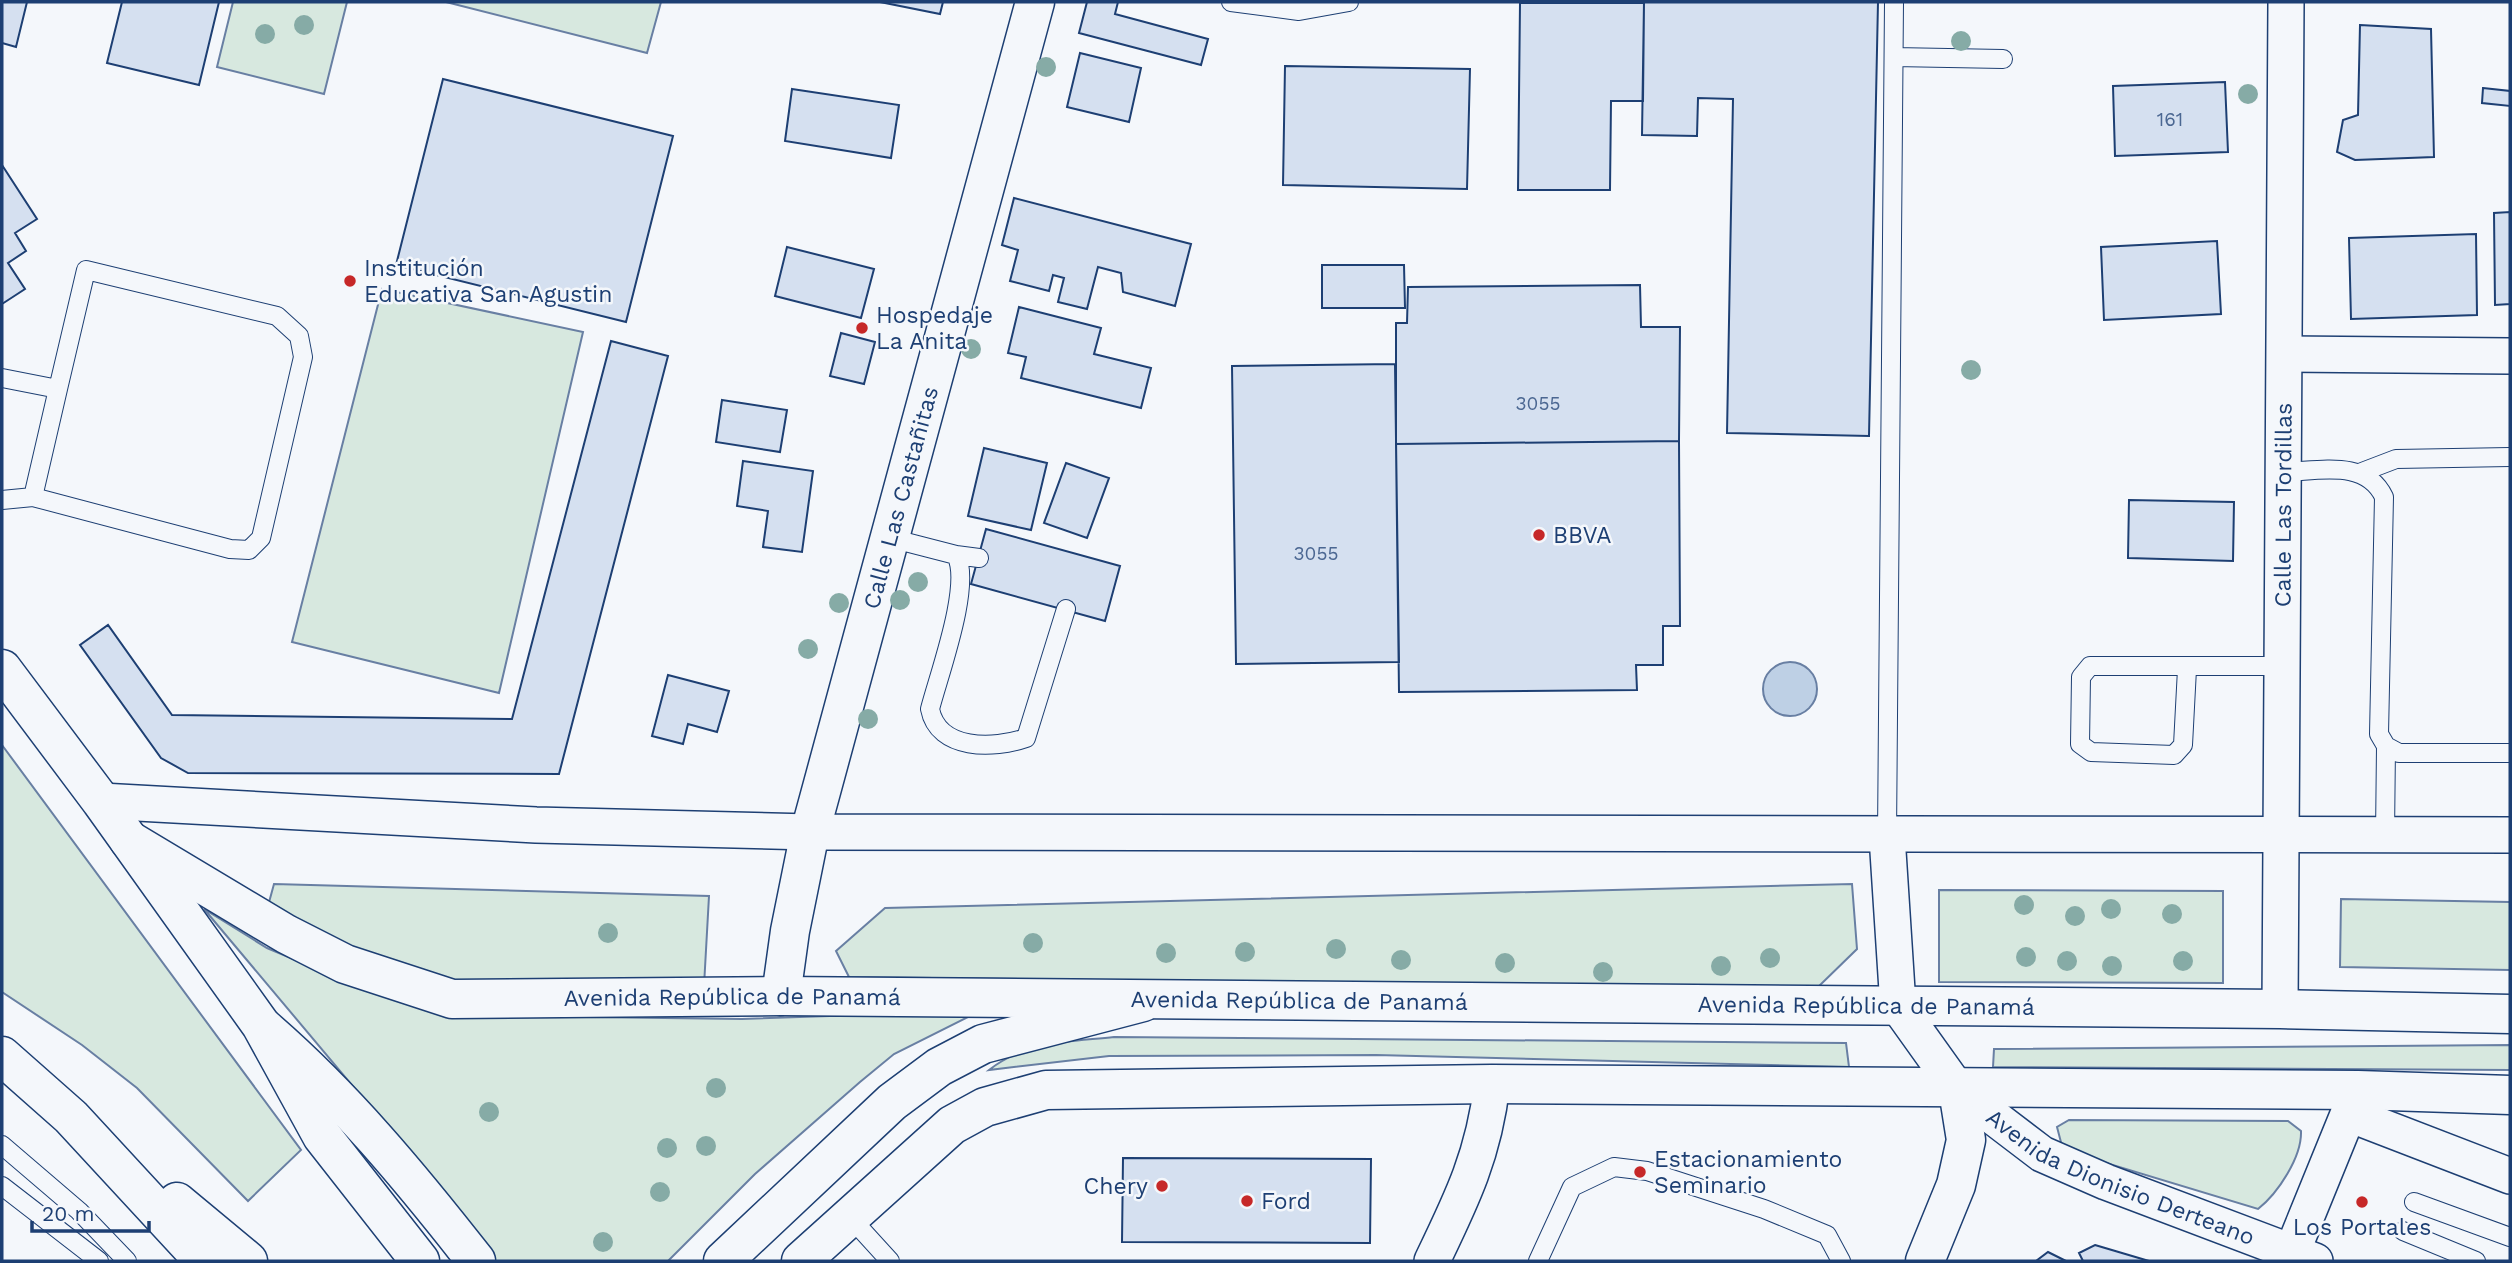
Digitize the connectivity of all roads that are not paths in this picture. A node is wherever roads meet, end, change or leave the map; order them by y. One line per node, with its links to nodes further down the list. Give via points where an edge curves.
1 (1035, 2): 17 (main road, Calle Las Castañitas)
2 (1231, 2): 3 (lane, via 1299,11)
3 (1349, 2)
4 (1894, 2): 6 (lane)
5 (2286, 2): 8 (street, Calle Las Tordillas)
6 (1894, 57): 7 (lane); 29 (lane)
7 (2003, 59)
8 (2285, 354): 9 (street); 13 (street, Calle Las Tordillas)
9 (2510, 356)
10 (2, 378): 11 (lane)
11 (58, 388): 15 (lane); 15 (lane, via 86,270 277,316 299,336 303,357 261,538 249,550 230,549)
12 (2510, 457): 14 (lane, via 2396,459)
13 (2284, 472): 14 (lane); 21 (street, Calle Las Tordillas)
14 (2362, 472): 24 (lane, via 2378,482 2384,497 2379,734)
15 (33, 497): 16 (lane)
16 (2, 500)
17 (890, 538): 18 (lane); 27 (main road, Calle Las Castañitas)
18 (956, 555): 19 (lane); 20 (lane, via 961,565 958,601 930,709 933,723 946,736 967,743 1004,745 1026,738)
19 (979, 558)
20 (1066, 609)
21 (2283, 666): 22 (lane); 31 (street, Calle Las Tordillas)
22 (2187, 668): 22 (lane, via 2090,666 2081,677 2080,744 2091,751 2174,755 2183,745)
23 (2, 669): 26 (main road)
24 (2386, 746): 25 (lane, via 2399,753); 30 (lane)
25 (2510, 753)
26 (101, 801): 27 (street, via 536,825); 32 (main road)
27 (810, 832): 29 (street); 33 (main road, Calle Las Castañitas)
28 (2510, 835): 30 (street)
29 (1886, 836): 31 (street); 35 (street)
30 (2385, 836): 31 (street)
31 (2283, 837): 36 (street, Calle Las Tordillas)
32 (129, 840): 33 (main road, Avenida República de Panamá, via 345,964 452,999); 38 (main road)
33 (781, 996): 34 (main road, Avenida República de Panamá)
34 (1143, 1002): 35 (main road, Avenida República de Panamá); 59 (main road, via 996,1040 939,1067 892,1102)
35 (1898, 1006): 36 (main road, Avenida República de Panamá); 41 (street, Avenida Dionisio Derteano)
36 (2280, 1009): 37 (main road, Avenida República de Panamá)
37 (2510, 1014)
38 (261, 1025): 57 (main road, via 322,1136); 58 (main road, via 323,1080 424,1194)
39 (2, 1056): 44 (main road)
40 (1492, 1084): 41 (main road); 49 (main road, via 1046,1090 1021,1095 952,1125); 62 (street, via 1487,1127 1469,1182)
41 (1958, 1090): 43 (main road); 52 (street, Avenida Dionisio Derteano, via 2042,1154); 65 (main road, via 1966,1140 1956,1185)
42 (2510, 1095): 43 (main road)
43 (2354, 1102): 46 (street); 52 (street, Avenida Dionisio Derteano)
44 (71, 1117): 55 (main road); 56 (main road)
45 (2, 1145): 54 (lane, via 79,1211)
46 (2510, 1176)
47 (2, 1186): 53 (lane)
48 (2414, 1202): 51 (lane)
49 (849, 1216): 60 (main road); 61 (lane)
50 (2403, 1231): 66 (lane)
51 (2510, 1237)
52 (2298, 1258)
53 (99, 1261)
54 (127, 1261)
55 (204, 1261)
56 (248, 1261)
57 (420, 1261)
58 (476, 1261)
59 (723, 1261)
60 (801, 1261)
61 (890, 1261)
62 (1432, 1261)
63 (1538, 1261): 64 (lane, via 1572,1187 1614,1167 1647,1171 1827,1235)
64 (1841, 1261)
65 (1925, 1261)
66 (2476, 1261)

